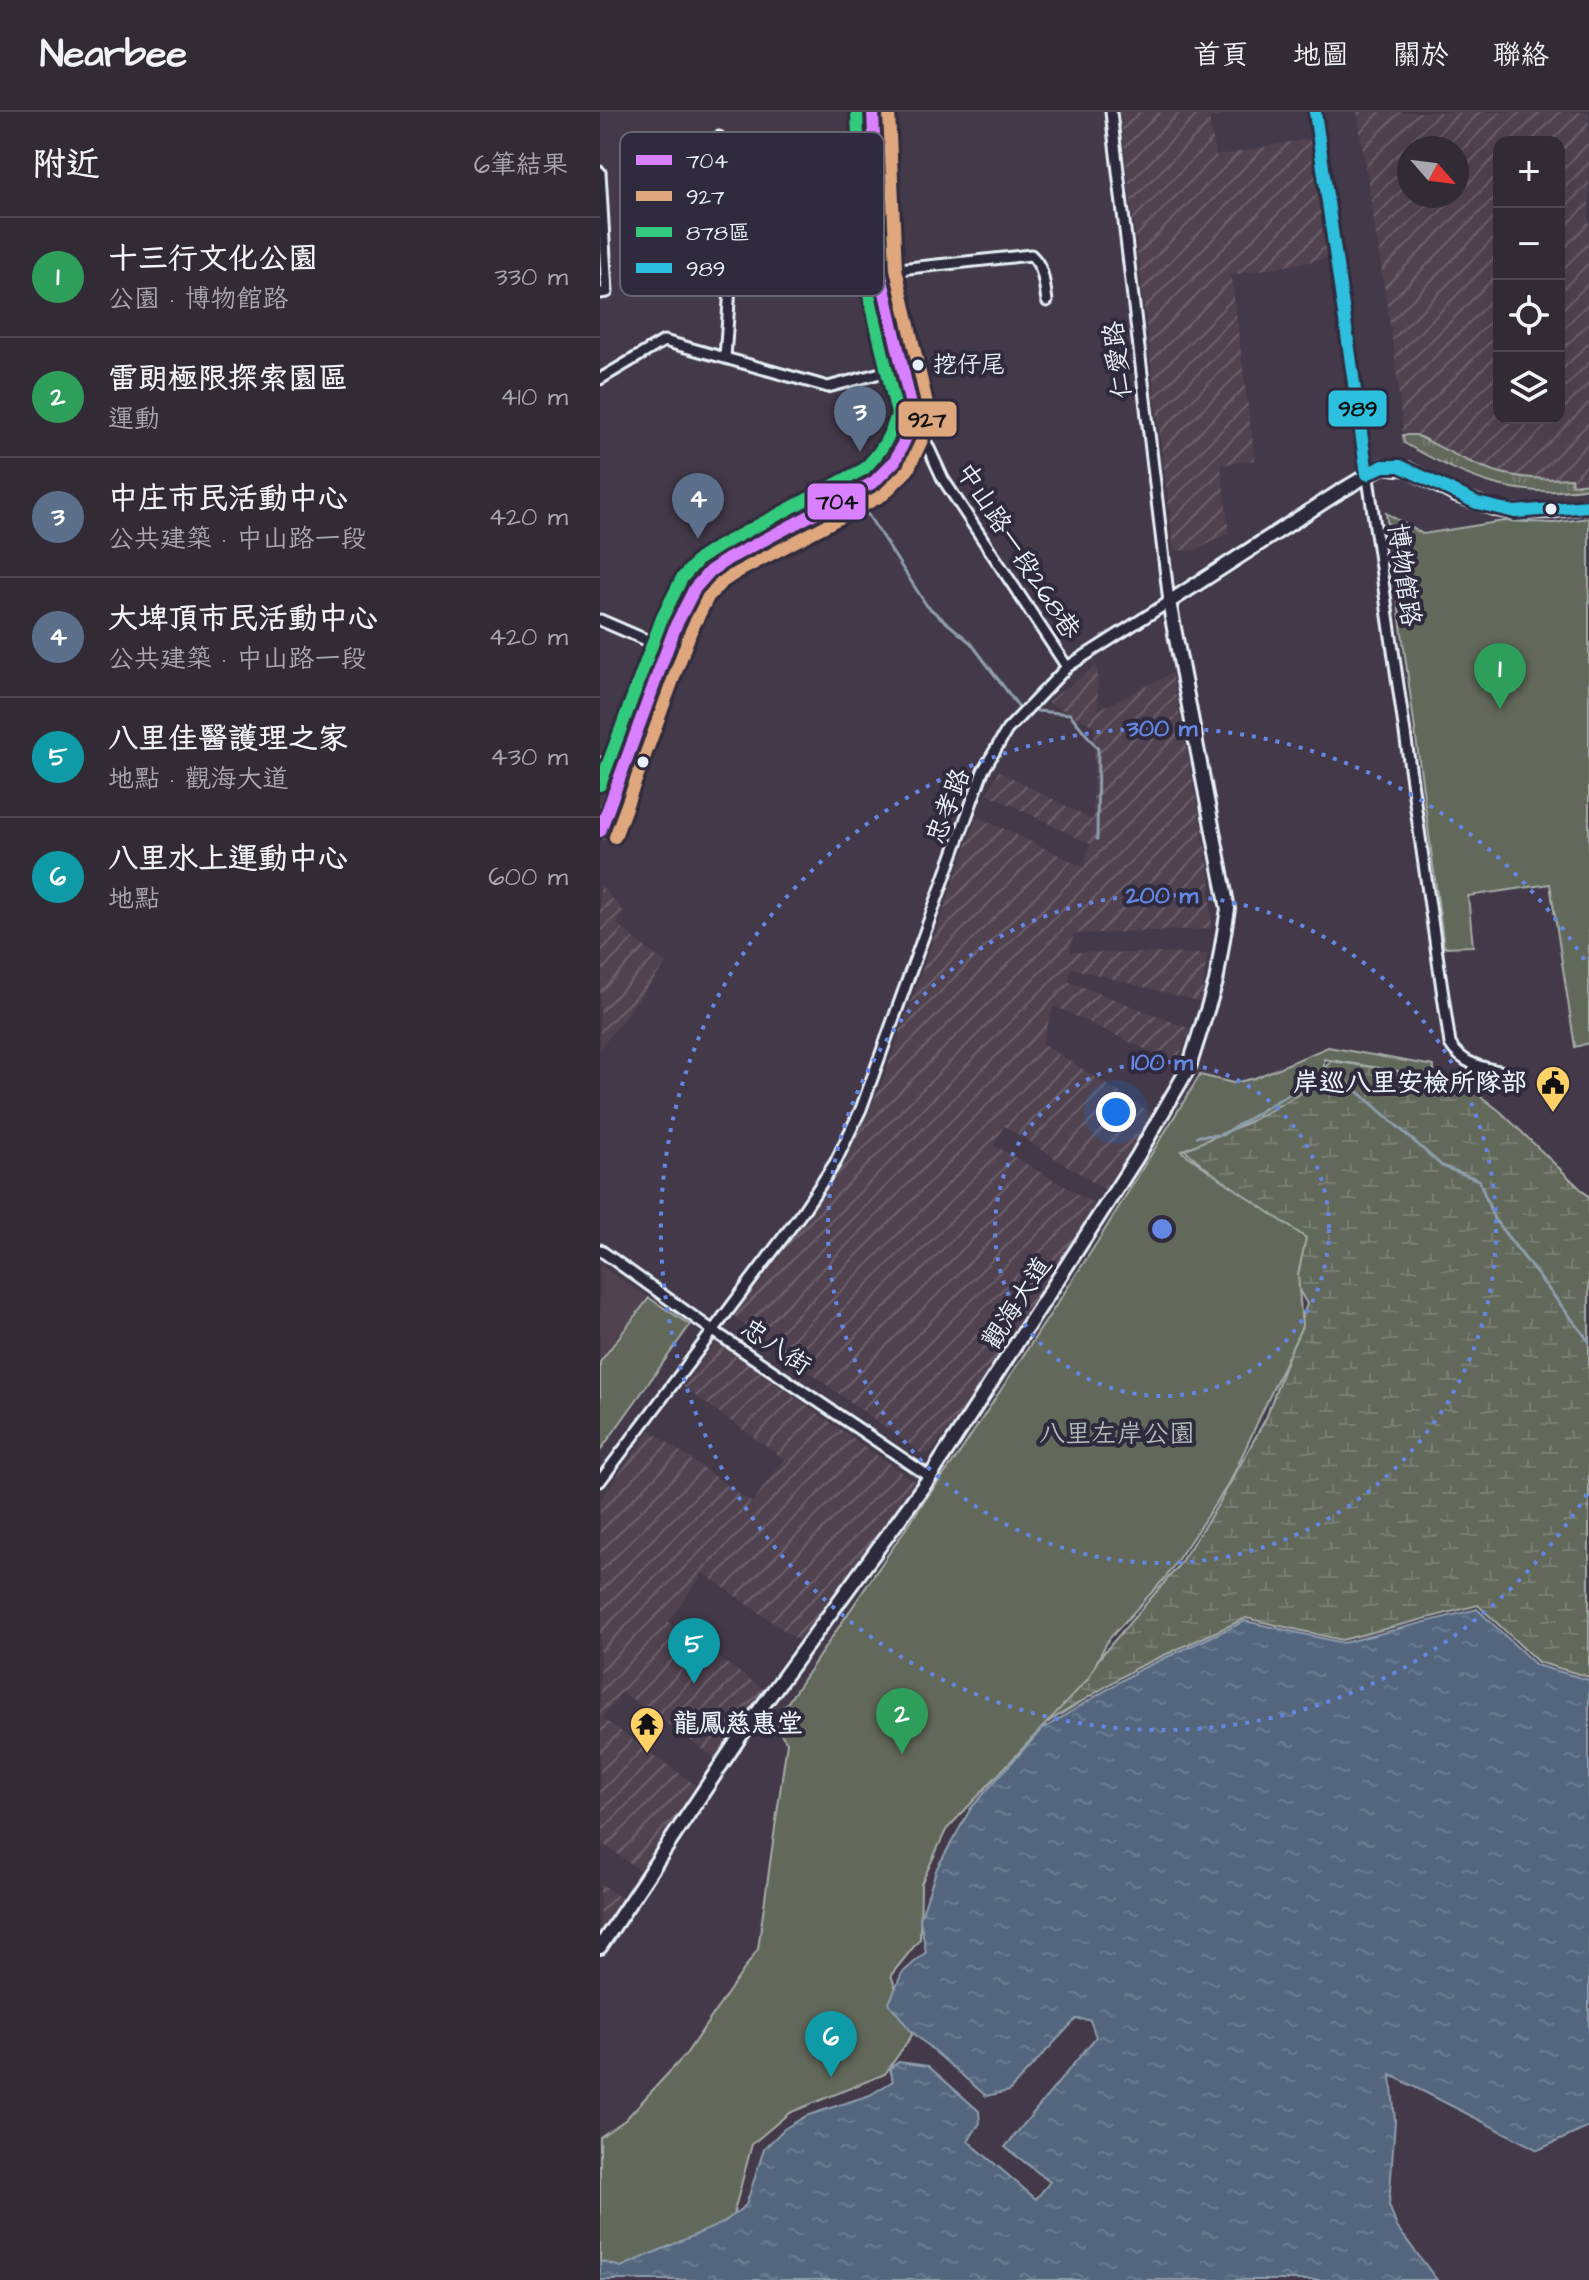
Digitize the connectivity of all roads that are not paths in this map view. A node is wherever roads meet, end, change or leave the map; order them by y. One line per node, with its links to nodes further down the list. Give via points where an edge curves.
1 (873, 112): 4 (street)
2 (1111, 112): 17 (street, 仁愛路)
3 (1315, 112): 15 (street, 博物館路)
4 (874, 132)
5 (600, 172): 8 (street)
6 (884, 271): 10 (street, via 1031,255 1039,263)
7 (884, 288): 12 (street)
8 (604, 292)
9 (729, 296): 11 (street)
10 (1047, 301)
11 (725, 358): 12 (street, via 828,387); 13 (street, via 664,341)
12 (903, 367): 14 (street)
13 (600, 379)
14 (913, 414): 19 (street, via 895,461 874,482 710,571 695,588); 20 (street, 中山路一段268巷, via 943,479)
15 (1367, 474): 16 (street, 忠孝路, via 1383,466 1400,466 1477,503 1515,512); 17 (street, 忠孝路); 24 (street, 博物館路, via 1450,1044 1463,1060)
16 (1589, 506)
17 (1169, 602): 20 (street, 忠孝路); 27 (street, 觀海大道, via 1228,909 1216,982 1189,1067 1174,1093)
18 (600, 620): 19 (street)
19 (667, 649): 22 (street)
20 (1067, 667): 26 (street, 忠孝路, via 1007,730 983,771 861,1109 835,1163)
21 (600, 763): 22 (street)
22 (621, 772): 23 (street)
23 (600, 831)
24 (1504, 1072)
25 (600, 1250): 26 (street, 忠八街)
26 (712, 1330): 27 (street, 忠八街); 28 (street, 忠孝路)
27 (930, 1477): 29 (street, 觀海大道, via 739,1738)
28 (600, 1481)
29 (600, 1947)

